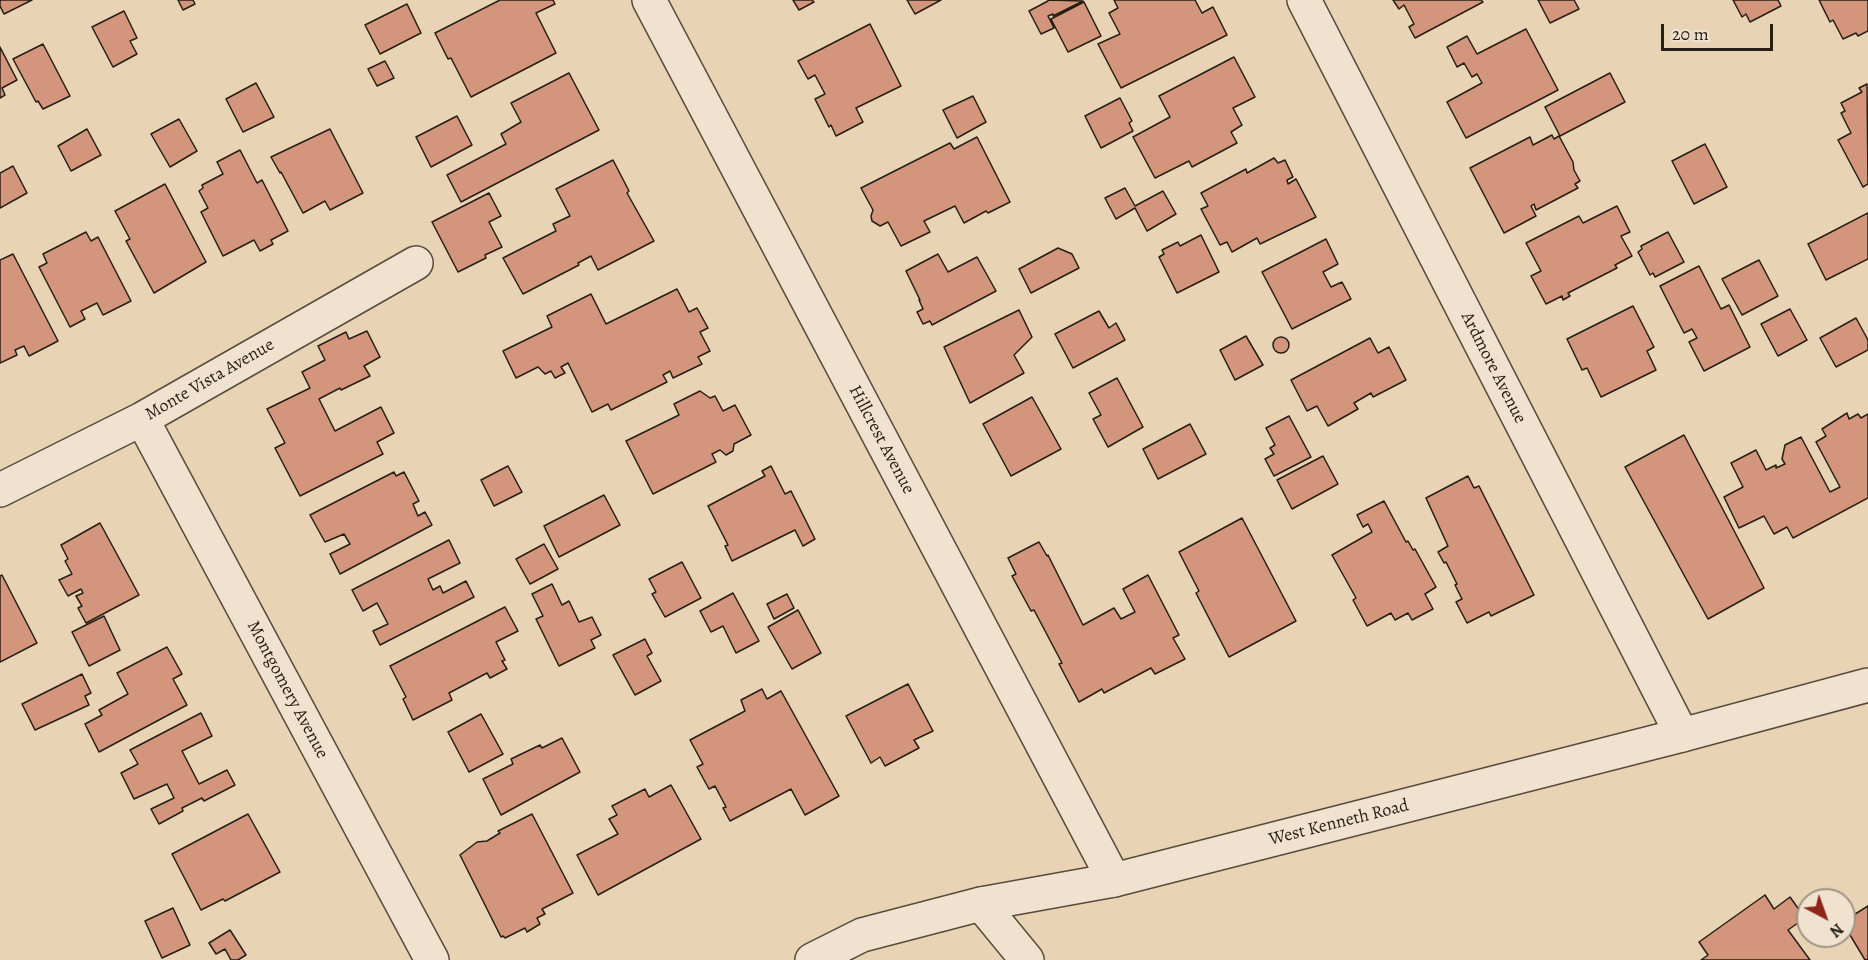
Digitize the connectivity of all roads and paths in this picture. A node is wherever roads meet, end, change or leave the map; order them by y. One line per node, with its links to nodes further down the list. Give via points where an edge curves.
1 (649, 0): 8 (street, Hillcrest Avenue)
2 (1304, 0): 7 (street, Ardmore Avenue)
3 (416, 263): 4 (street, Monte Vista Avenue)
4 (142, 419): 5 (street, Monte Vista Avenue); 10 (street, Montgomery Avenue)
5 (0, 490)
6 (1868, 685): 7 (street, West Kenneth Road)
7 (1682, 735): 8 (street, West Kenneth Road)
8 (1114, 880): 9 (street, West Kenneth Road)
9 (981, 904): 11 (street, West Kenneth Road, via 862,935); 12 (street)
10 (432, 960)
11 (813, 960)
12 (1027, 960)

